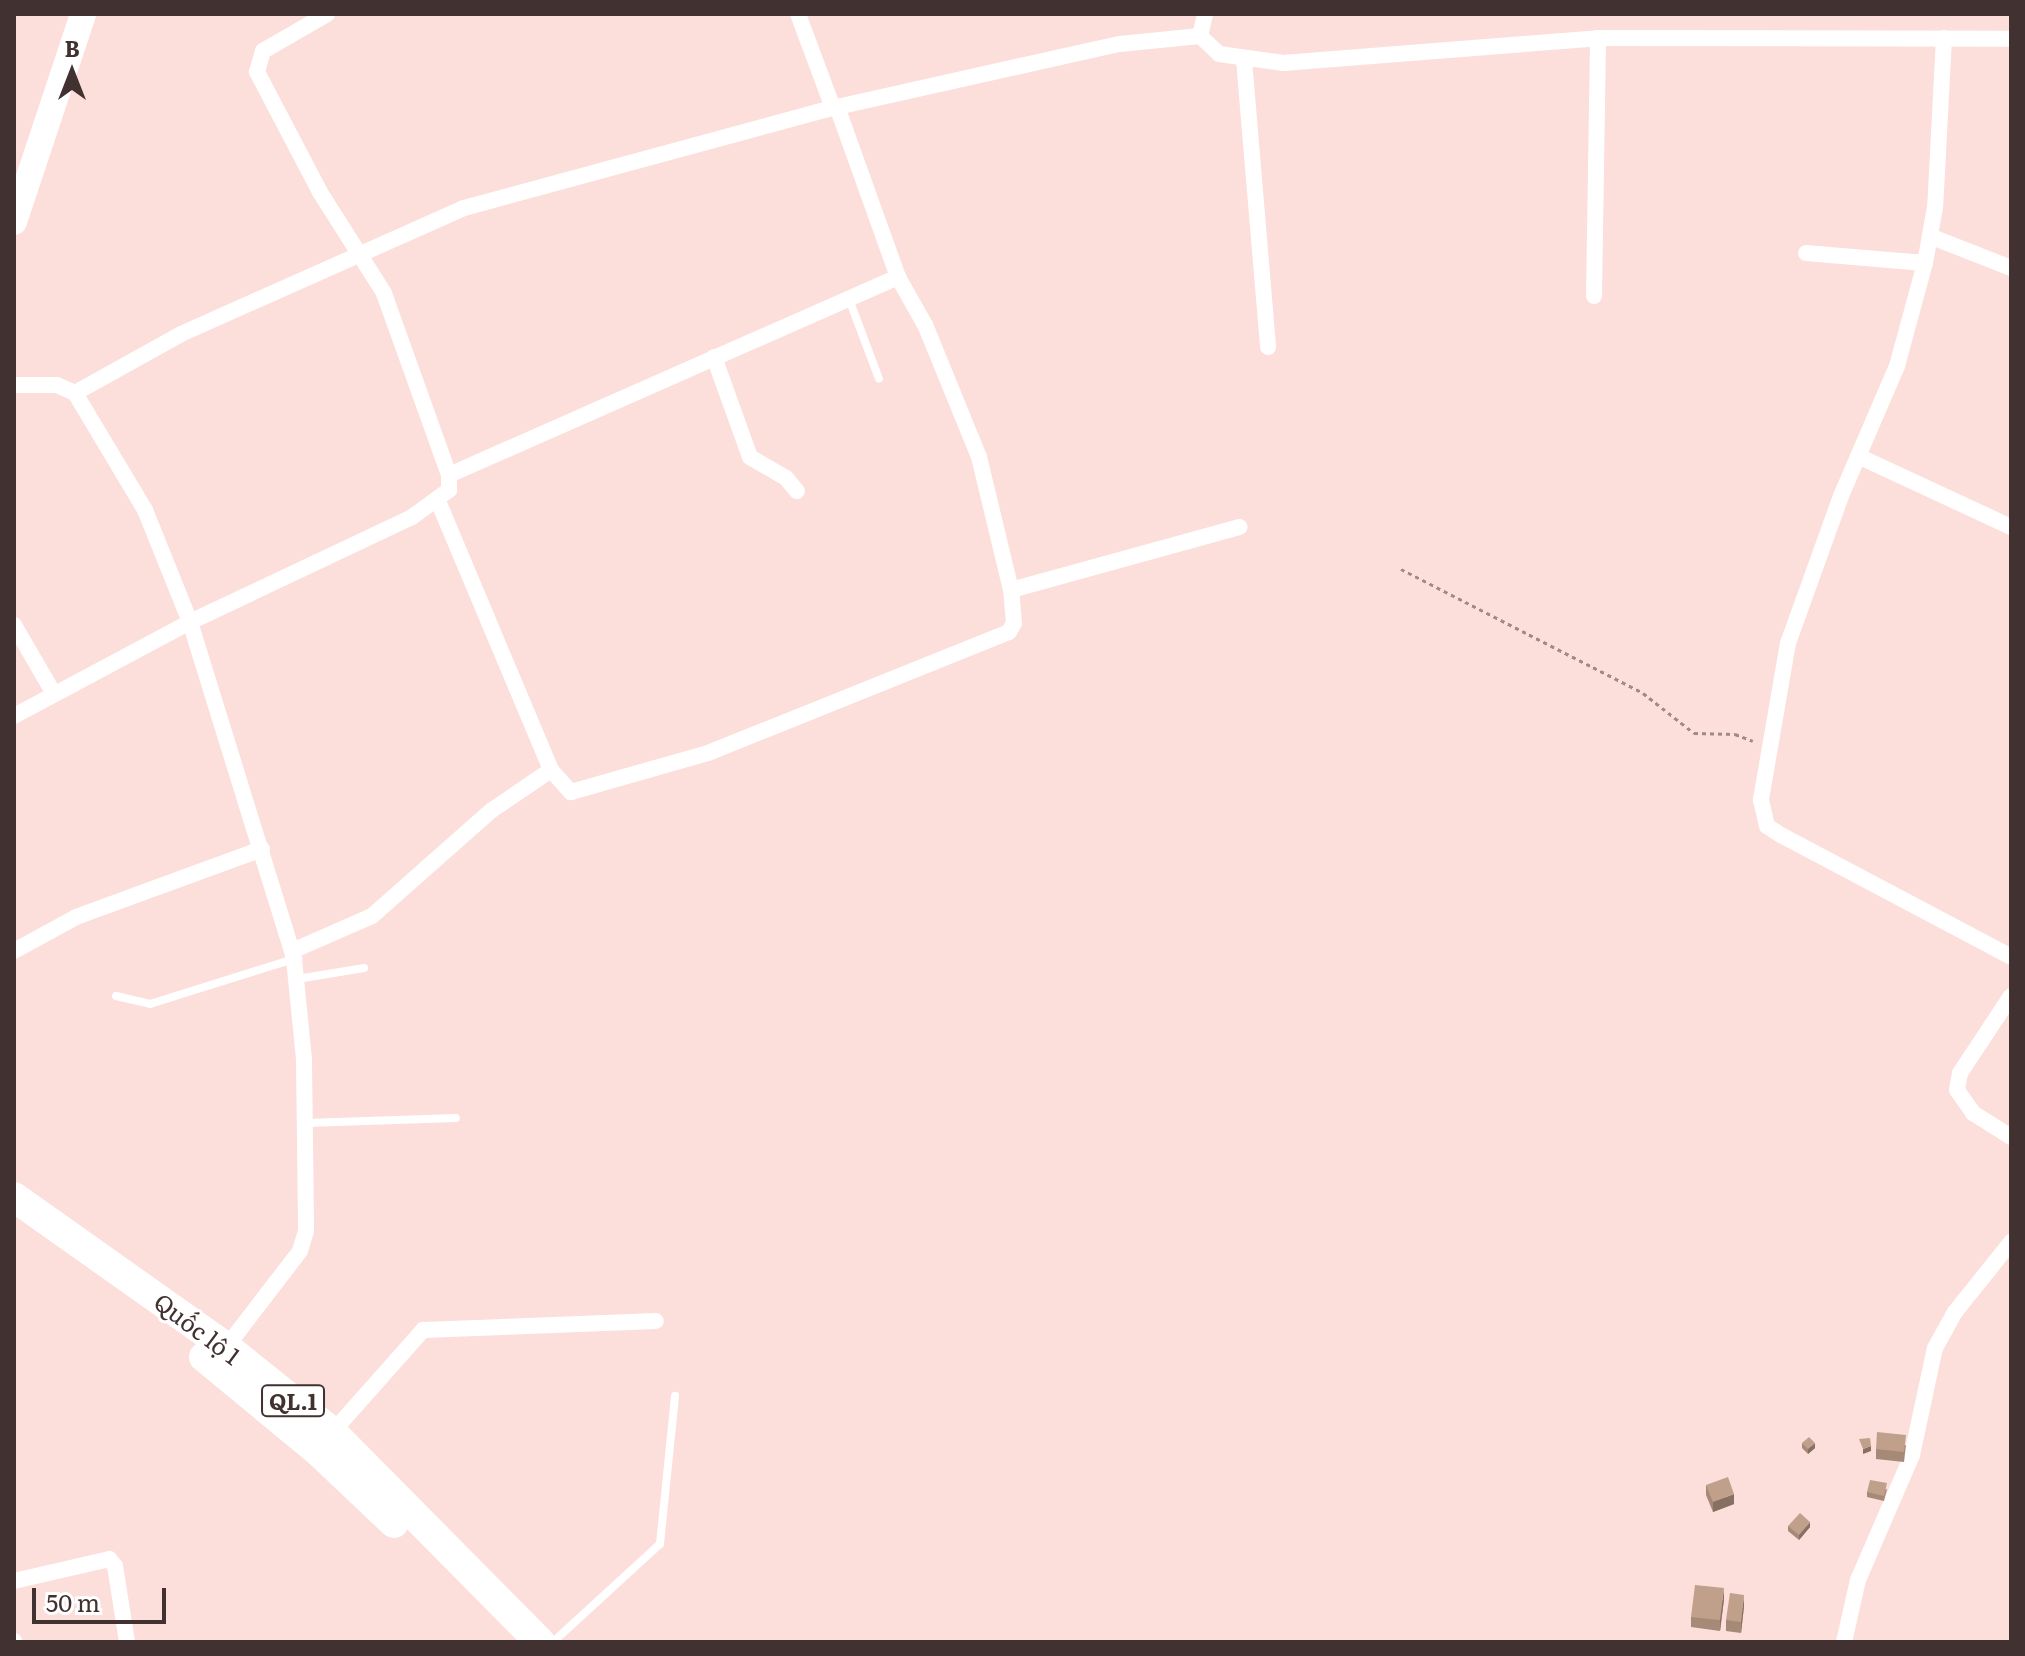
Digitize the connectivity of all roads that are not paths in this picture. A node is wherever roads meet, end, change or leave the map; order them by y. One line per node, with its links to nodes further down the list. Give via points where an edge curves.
1 (83, 14): 11 (main road)
2 (326, 14): 14 (street, via 263,51 257,72)
3 (798, 14): 10 (street)
4 (1205, 14): 5 (street)
5 (1200, 36): 9 (street, via 1219,54); 10 (street, via 1120,44)
6 (1598, 38): 7 (street); 9 (street, via 1488,43 1304,63); 18 (street)
7 (1944, 38): 8 (street); 12 (street)
8 (2011, 39)
9 (1244, 60): 20 (street)
10 (835, 107): 14 (street, via 493,198); 17 (street)
11 (14, 222)
12 (1932, 237): 15 (street); 16 (street)
13 (1806, 253): 15 (street)
14 (359, 254): 24 (street, via 154,347); 26 (street, via 384,293)
15 (1925, 263): 25 (street, via 1897,366)
16 (2011, 268)
17 (898, 277): 19 (street); 31 (street, via 925,325 979,457)
18 (1594, 296)
19 (849, 299): 21 (street); 22 (lane)
20 (1268, 347)
21 (714, 357): 26 (street); 27 (street, via 750,457 786,478)
22 (879, 379)
23 (14, 385): 24 (street, via 57,385)
24 (75, 393): 32 (street, via 145,510)
25 (1858, 456): 30 (street); 40 (street, via 1788,643 1761,800 1767,826)
26 (449, 475): 28 (street, via 449,490)
27 (797, 491)
28 (438, 501): 32 (street); 36 (street)
29 (1239, 527): 31 (street)
30 (2011, 527)
31 (1011, 590): 36 (street, via 1014,623 1003,636 769,730 585,791 565,790)
32 (190, 622): 34 (street); 37 (street)
33 (14, 625): 34 (street)
34 (53, 692): 35 (street)
35 (14, 716)
36 (551, 770): 39 (street, via 492,810 372,916)
37 (262, 849): 38 (street, via 76,917); 39 (street)
38 (14, 951)
39 (293, 955): 42 (street); 43 (lane, via 150,1004)
40 (2011, 957)
41 (364, 968): 42 (lane)
42 (297, 979): 46 (street)
43 (116, 996)
44 (2011, 996): 47 (street, via 1960,1073 1957,1090 1973,1113)
45 (456, 1118): 46 (lane)
46 (306, 1123): 52 (street, via 304,1243)
47 (2011, 1137)
48 (14, 1197): 52 (highway, Quốc lộ 1 / QL.1)
49 (14, 1221): 52 (highway, Quốc lộ 1 / QL.1)
50 (2011, 1242): 60 (street, via 1955,1312 1935,1348 1912,1455 1858,1580)
51 (656, 1321): 54 (street, via 423,1330)
52 (219, 1356): 54 (highway, Quốc lộ 1 / QL.1)
53 (675, 1396): 59 (lane, via 660,1544)
54 (325, 1441): 57 (highway, Quốc lộ 1 / QL.1); 58 (highway, Quốc lộ 1 / QL.1)
55 (14, 1581): 56 (street, via 109,1559 115,1566)
56 (127, 1642)
57 (514, 1642)
58 (540, 1642)
59 (553, 1642)
60 (1844, 1642)

